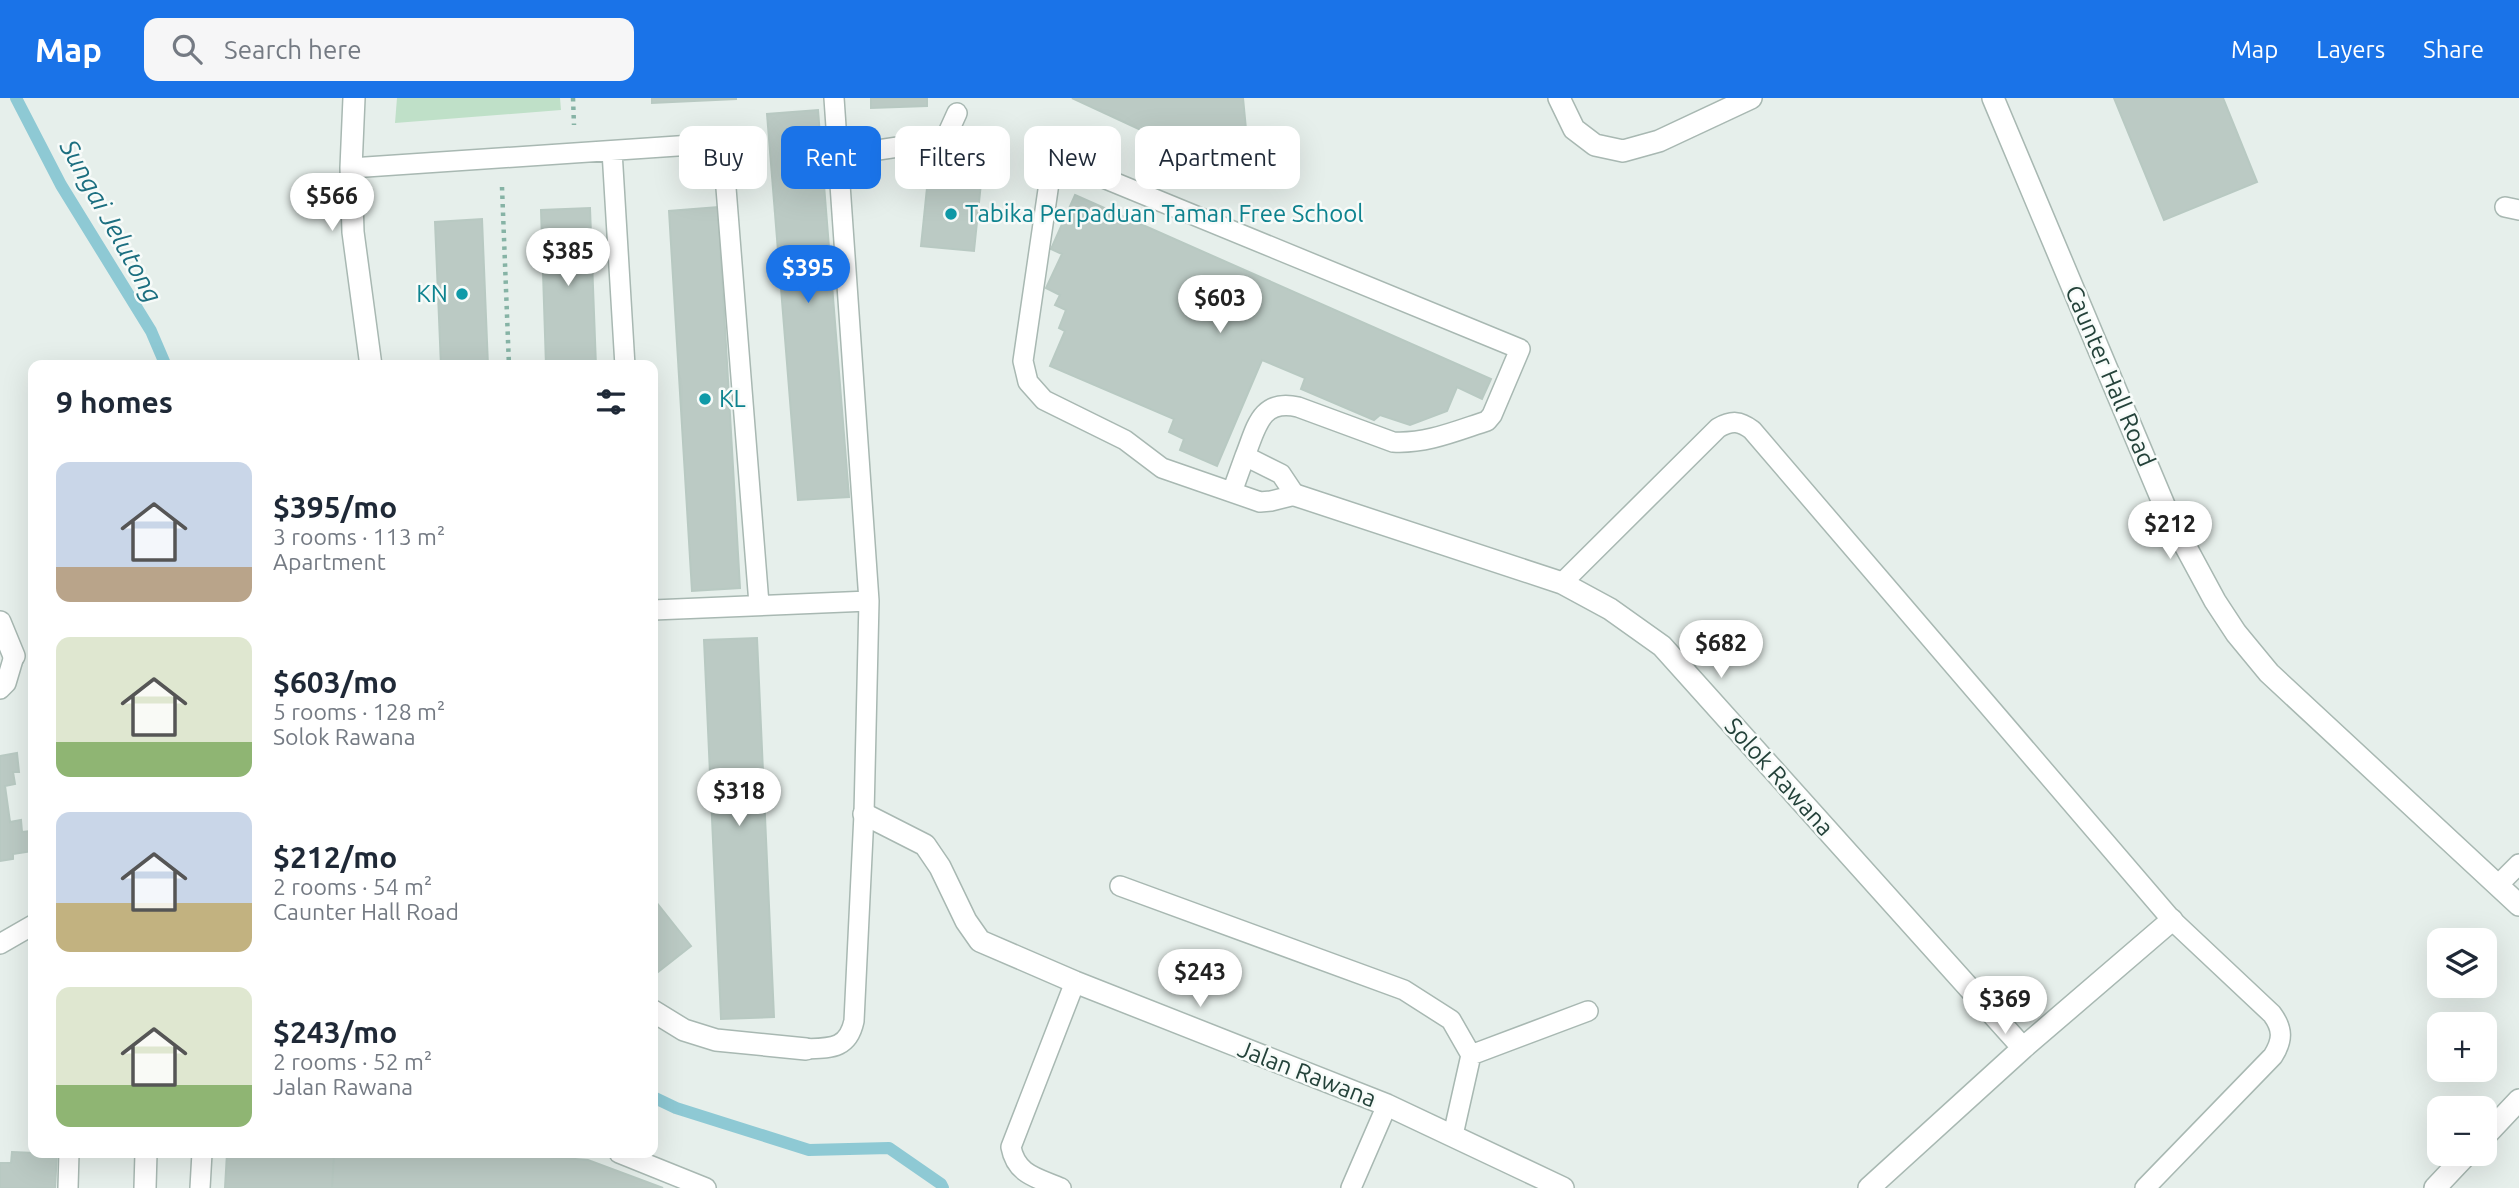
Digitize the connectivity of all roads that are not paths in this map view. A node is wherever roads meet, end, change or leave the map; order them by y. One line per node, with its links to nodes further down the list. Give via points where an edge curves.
1 (354, 98): 10 (street)
2 (834, 98): 7 (lane)
3 (1559, 98): 4 (street, via 1574,129 1595,145 1623,150 1659,141)
4 (1751, 98)
5 (1993, 98): 26 (street, Caunter Hall Road, via 2167,512 2222,612 2269,673)
6 (957, 113): 9 (lane, via 947,135 938,141)
7 (836, 126)
8 (612, 151): 10 (lane); 13 (lane); 19 (lane, via 692,145 713,152 720,161 726,188)
9 (881, 151)
10 (351, 168): 12 (street, via 353,232)
11 (840, 189): 18 (lane)
12 (369, 360)
13 (625, 360)
14 (1245, 456): 15 (lane); 15 (lane, via 1262,415 1287,404 1393,442 1421,443 1487,421 1520,349 1084,170 1064,171 1049,183 1023,361 1028,382 1044,400 1125,440 1162,468); 16 (lane, via 1281,474)
15 (1232, 492): 16 (lane, via 1260,502)
16 (1296, 495): 17 (street, Solok Rawana)
17 (1562, 583): 29 (lane, via 1718,428 1742,422); 35 (street, Solok Rawana, via 1610,609 1662,646)
18 (869, 601): 19 (lane); 24 (lane)
19 (760, 604): 20 (lane)
20 (658, 610)
21 (0, 622): 22 (street)
22 (14, 656): 23 (lane)
23 (0, 689)
24 (864, 814): 32 (street, Jalan Rawana, via 925,845 980,941); 36 (lane, via 852,1032 835,1047)
25 (2519, 864): 26 (lane)
26 (2498, 885): 28 (street, Caunter Hall Road)
27 (1120, 886): 37 (lane, via 1404,990 1451,1020)
28 (2519, 905)
29 (2172, 920): 35 (street); 55 (lane, via 2272,1014 2282,1034 2273,1056)
30 (28, 928): 31 (lane)
31 (0, 944)
32 (1076, 982): 39 (street, Jalan Rawana); 51 (lane, via 1011,1147 1019,1168)
33 (1588, 1011): 37 (lane)
34 (658, 1014): 36 (street, via 684,1030 716,1040)
35 (2023, 1048): 54 (street)
36 (806, 1049)
37 (1471, 1055): 41 (lane)
38 (2519, 1100): 40 (street)
39 (1387, 1105): 41 (street, Jalan Rawana); 52 (lane)
40 (2497, 1123)
41 (1452, 1135): 53 (street, Jalan Rawana)
42 (69, 1158): 47 (lane)
43 (146, 1158): 48 (street)
44 (202, 1158): 49 (lane)
45 (631, 1158): 50 (lane)
46 (2456, 1166): 56 (street)
47 (68, 1188)
48 (145, 1188)
49 (200, 1188)
50 (706, 1188)
51 (1061, 1188)
52 (1350, 1188)
53 (1563, 1188)
54 (1869, 1188)
55 (2146, 1188)
56 (2435, 1188)

